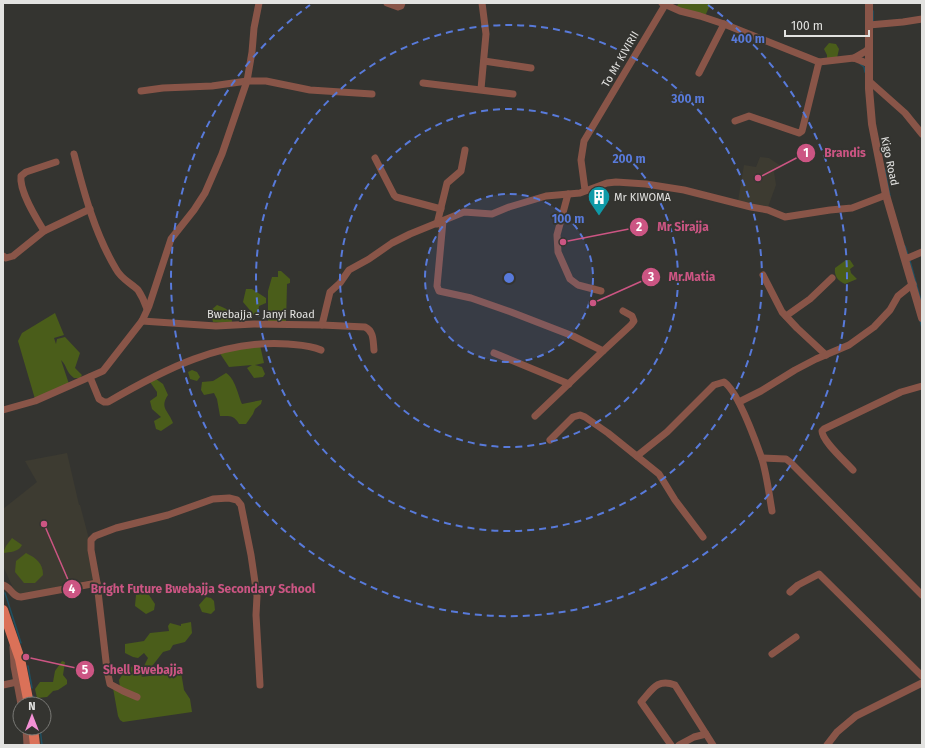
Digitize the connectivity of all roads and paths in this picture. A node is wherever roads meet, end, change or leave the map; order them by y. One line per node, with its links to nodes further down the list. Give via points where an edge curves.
1 (259, 3): 17 (street)
2 (388, 3): 3 (street, via 398,7)
3 (402, 3)
4 (482, 3): 12 (street, via 486,34)
5 (869, 3): 9 (street, Kigo Road)
6 (663, 4): 8 (street, via 680,12); 30 (street, To Mr KIVIRII, via 584,141 581,168)
7 (922, 19): 9 (street)
8 (724, 24): 13 (street); 16 (street)
9 (869, 25): 10 (street, Kigo Road)
10 (869, 48): 11 (street); 14 (street, Kigo Road)
11 (854, 58): 13 (street); 14 (street)
12 (484, 61): 15 (street); 20 (street)
13 (819, 62): 24 (street, via 800,133 750,116)
14 (869, 64): 18 (street, Kigo Road)
15 (531, 68)
16 (699, 73)
17 (247, 81): 21 (street, via 212,86); 22 (street, via 274,81 310,90); 44 (street, via 217,168 194,210 171,239)
18 (869, 81): 25 (street, via 905,113); 32 (street, Kigo Road, via 872,124)
19 (423, 83): 20 (street)
20 (481, 89): 23 (street)
21 (141, 90)
22 (372, 94)
23 (512, 94)
24 (735, 121)
25 (922, 134)
26 (465, 150): 34 (street, via 461,171 447,183)
27 (74, 154): 33 (street)
28 (375, 158): 34 (street, via 396,197)
29 (56, 162): 36 (street, via 21,176 27,200)
30 (585, 190): 31 (street, Bwebajja - Janyi Road); 32 (street, Bwebajja - Janyi Road, via 616,182 646,184 684,190 768,210 785,217 852,208)
31 (568, 194): 35 (street, Bwebajja - Janyi Road, via 552,195 492,214 464,212); 43 (street, via 557,235 558,252 570,279 578,285)
32 (886, 195): 39 (street, Kigo Road)
33 (90, 209): 36 (street); 44 (street, via 116,270 137,290)
34 (441, 209): 35 (street)
35 (440, 222): 49 (street, Bwebajja - Janyi Road, via 392,243 349,270 330,292); 52 (street, via 437,286 439,290 511,312 573,336)
36 (44, 231): 38 (street, via 13,256)
37 (922, 252): 39 (street)
38 (3, 256)
39 (905, 257): 42 (street, Kigo Road)
40 (763, 275): 46 (street)
41 (832, 278): 46 (street, via 810,299)
42 (913, 284): 47 (street, Kigo Road); 54 (street, via 898,296 890,310 874,327 849,345)
43 (601, 291)
44 (148, 309): 48 (street)
45 (623, 310): 52 (street, via 632,316 634,321)
46 (786, 316): 54 (street)
47 (922, 318)
48 (142, 321): 49 (street, Bwebajja - Janyi Road, via 216,326); 55 (street, via 103,371)
49 (322, 325): 51 (street, via 364,327 372,335)
50 (320, 350): 55 (street, via 314,346 277,343 216,351 171,368 108,402 99,399)
51 (374, 350)
52 (603, 351): 56 (street)
53 (494, 352): 56 (street)
54 (826, 355): 58 (street)
55 (90, 377): 59 (street, via 34,401)
56 (569, 384): 60 (street)
57 (922, 386): 64 (street, via 901,392 822,431 822,436)
58 (740, 402): 62 (street, via 724,382 714,385 667,432); 63 (street)
59 (3, 410)
60 (535, 416)
61 (550, 440): 62 (street, via 573,417 580,415)
62 (637, 456): 66 (street, via 658,474)
63 (762, 458): 65 (street); 70 (street, via 786,459 790,462)
64 (853, 470)
65 (772, 511)
66 (704, 537)
67 (97, 582): 68 (street, via 21,597 14,596); 79 (street, via 91,550 91,540 95,536 214,500 236,500 241,505 256,590); 82 (street, via 110,684)
68 (3, 585)
69 (790, 592): 75 (street, via 819,574)
70 (922, 595)
71 (3, 610): 73 (main road)
72 (796, 638): 74 (street)
73 (13, 639): 76 (street); 81 (main road)
74 (772, 654)
75 (922, 676)
76 (17, 682): 78 (street); 80 (street)
77 (922, 683): 87 (street, via 856,716 837,732)
78 (3, 685)
79 (260, 686)
80 (20, 696)
81 (27, 696)
82 (137, 697)
83 (706, 734): 84 (street, via 675,685 659,683 641,702); 85 (street); 86 (street)
84 (671, 745)
85 (679, 745)
86 (713, 745)
87 (827, 745)

